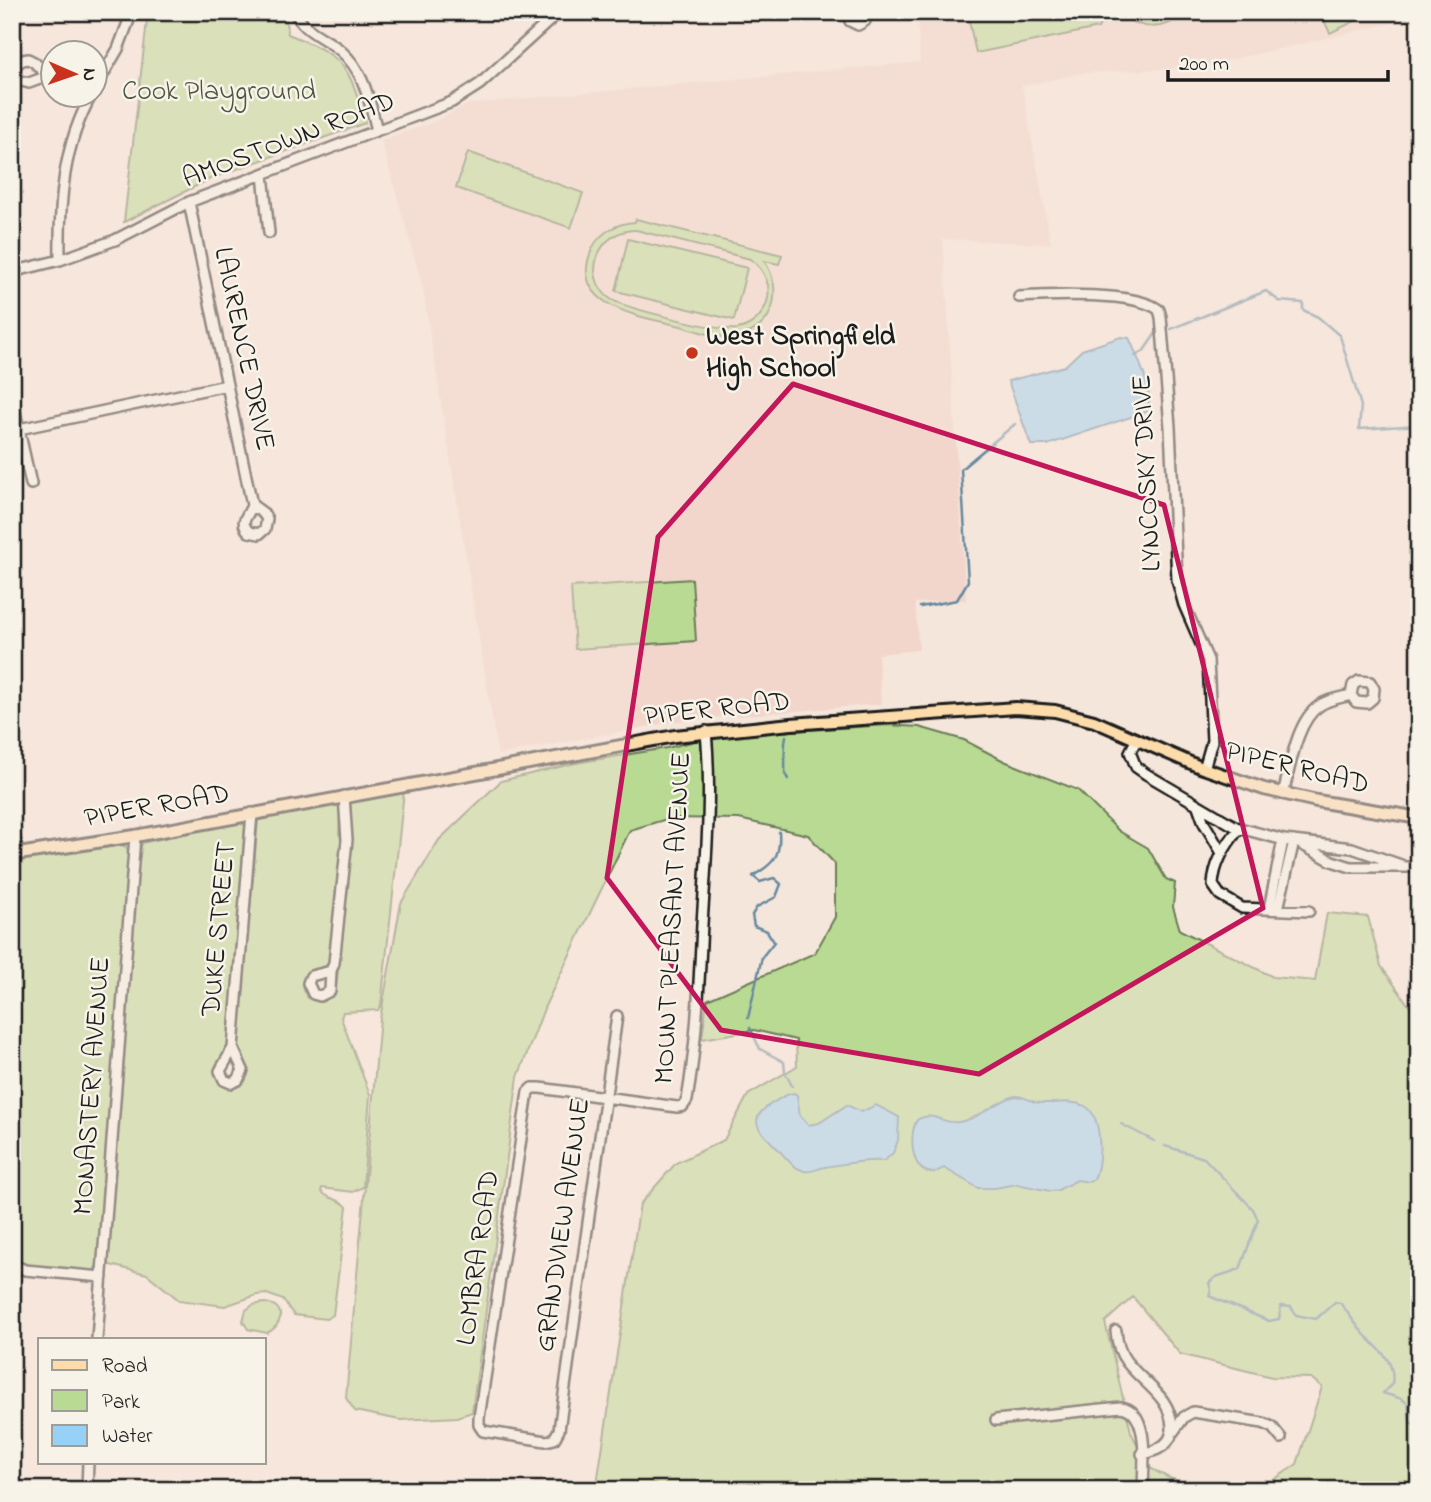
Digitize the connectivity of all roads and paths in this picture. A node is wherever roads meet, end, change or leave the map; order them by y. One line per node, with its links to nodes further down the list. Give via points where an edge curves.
1 (132, 12): 6 (street)
2 (295, 12): 8 (street, via 308,30 336,47 357,70)
3 (559, 12): 8 (street, AMOSTOWN ROAD, via 464,95)
4 (849, 12): 5 (street, via 850,21 858,25)
5 (867, 12)
6 (108, 66)
7 (85, 108): 12 (street, via 66,166)
8 (377, 130): 9 (street, AMOSTOWN ROAD)
9 (262, 174): 10 (street, AMOSTOWN ROAD); 11 (street)
10 (189, 202): 12 (street, AMOSTOWN ROAD, via 115,240); 15 (street, LAURENCE DRIVE)
11 (269, 233)
12 (60, 260): 13 (street, AMOSTOWN ROAD)
13 (12, 272)
14 (1019, 297): 23 (street, LYNCOSKY DRIVE, via 1111,298 1142,301 1159,310 1177,580 1208,660 1212,741)
15 (227, 385): 17 (street); 19 (street, LAURENCE DRIVE)
16 (12, 398): 17 (street)
17 (19, 429): 18 (street)
18 (31, 484)
19 (252, 505)
20 (1351, 695): 24 (street, via 1323,703 1308,716)
21 (706, 732): 22 (main road, PIPER ROAD, via 1025,709 1077,716); 25 (main road, PIPER ROAD); 45 (street, MOUNT PLEASANT AVENUE, via 707,841 688,1097 683,1106 674,1107)
22 (1137, 739): 23 (main road, PIPER ROAD); 26 (street, via 1130,752 1136,767)
23 (1204, 769): 24 (main road, PIPER ROAD)
24 (1283, 794): 28 (main road, PIPER ROAD)
25 (344, 796): 27 (main road, PIPER ROAD); 42 (street, via 347,840)
26 (1198, 806): 30 (street); 34 (street)
27 (252, 813): 31 (main road, PIPER ROAD); 44 (street, DUKE STREET)
28 (1419, 818)
29 (12, 827): 35 (street)
30 (1240, 828): 32 (street); 34 (street)
31 (135, 836): 35 (main road, PIPER ROAD); 47 (street, MONASTERY AVENUE)
32 (1283, 840): 33 (street); 38 (street)
33 (1294, 841): 36 (street, via 1352,848); 36 (street, via 1351,867); 38 (street)
34 (1222, 853): 38 (street, via 1213,877 1220,895 1242,908)
35 (16, 854)
36 (1401, 865): 37 (street)
37 (1419, 867)
38 (1274, 909): 39 (street)
39 (1309, 911)
40 (1419, 925): 41 (street)
41 (1419, 933)
42 (331, 971)
43 (617, 1016): 45 (street, GRANDVIEW AVENUE)
44 (233, 1048)
45 (604, 1097): 53 (street, GRANDVIEW AVENUE, via 559,1430); 53 (street, LOMBRA ROAD, via 536,1088 527,1092 480,1409 481,1430)
46 (14, 1264): 47 (street, via 31,1271)
47 (102, 1277): 49 (street, MONASTERY AVENUE)
48 (1116, 1331): 51 (street, via 1127,1362 1167,1406)
49 (97, 1338)
50 (996, 1420): 54 (street, via 1130,1408 1140,1424)
51 (1173, 1432): 52 (street, via 1193,1412 1263,1423); 54 (street, via 1165,1444)
52 (1282, 1438)
53 (554, 1439)
54 (1142, 1454): 57 (street)
55 (88, 1464): 56 (street)
56 (87, 1490)
57 (1143, 1490)

